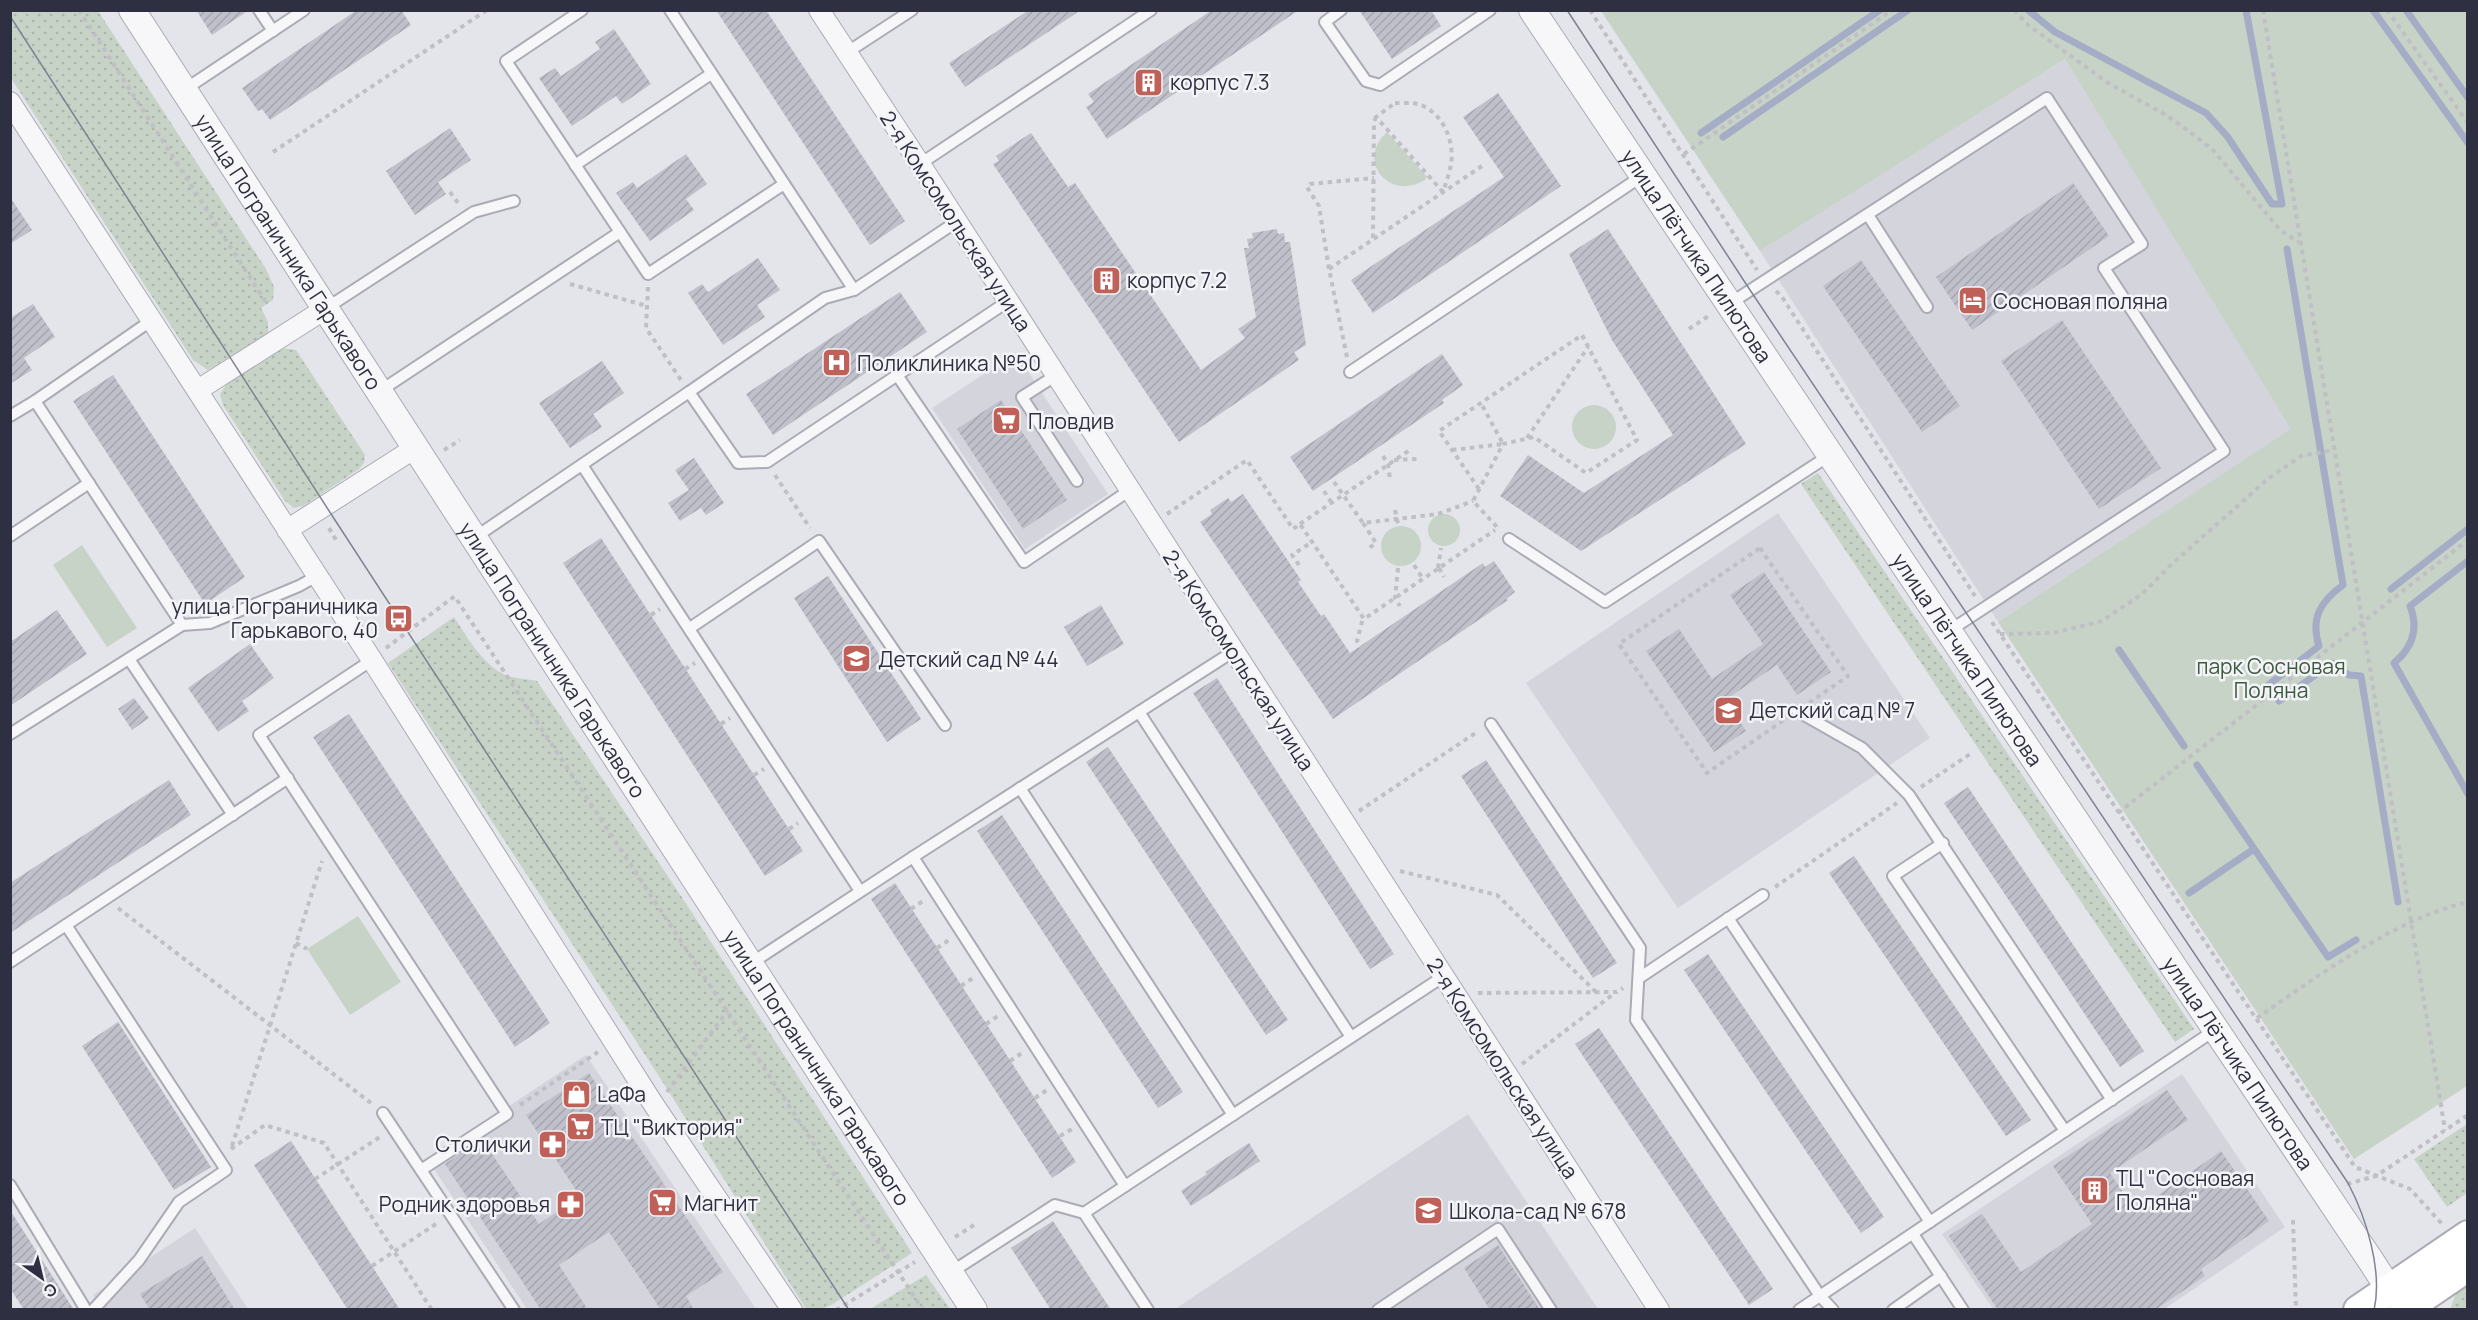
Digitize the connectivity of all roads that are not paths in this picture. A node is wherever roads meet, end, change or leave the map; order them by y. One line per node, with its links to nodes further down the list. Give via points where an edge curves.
1 (132, 10): 15 (street, улица Пограничника Гарькавого)
2 (259, 10): 12 (lane)
3 (304, 10): 12 (lane)
4 (582, 10): 18 (lane, via 506,61)
5 (670, 10): 14 (lane)
6 (819, 10): 13 (street, 2-я Комсомольская улица)
7 (912, 10): 13 (lane)
8 (1151, 10): 17 (lane)
9 (1341, 10): 10 (lane, via 1325,22 1366,81 1380,85)
10 (1490, 10)
11 (1532, 10): 19 (street, улица Лётчика Пилютова)
12 (273, 31): 15 (lane)
13 (846, 53): 17 (street, 2-я Комсомольская улица)
14 (711, 74): 18 (lane); 20 (lane)
15 (184, 91): 29 (street, улица Пограничника Гарькавого)
16 (10, 102): 30 (street)
17 (920, 164): 23 (street, 2-я Комсомольская улица)
18 (575, 165): 24 (lane)
19 (1642, 175): 28 (street, улица Лётчика Пилютова); 31 (lane)
20 (784, 184): 24 (lane, via 648,274); 25 (lane)
21 (514, 201): 29 (lane, via 474,212)
22 (1868, 215): 27 (lane); 28 (lane); 52 (lane, via 2046,98 2142,244 2104,268 2224,452)
23 (956, 222): 25 (lane); 26 (street, 2-я Комсомольская улица)
24 (620, 232): 35 (lane)
25 (854, 290): 36 (lane, via 825,298)
26 (1007, 302): 32 (lane); 33 (street, 2-я Комсомольская улица)
27 (1928, 307)
28 (1721, 308): 40 (street, улица Лётчика Пилютова)
29 (325, 309): 34 (street); 35 (street, улица Пограничника Гарькавого)
30 (152, 320): 34 (street); 37 (lane)
31 (1350, 372)
32 (897, 375): 36 (lane, via 766,462 738,463); 44 (lane, via 1024,562)
33 (1056, 376): 42 (lane, via 1022,397); 44 (street, 2-я Комсомольская улица)
34 (198, 390): 45 (street)
35 (379, 392): 39 (street, улица Пограничника Гарькавого)
36 (689, 392): 41 (lane)
37 (35, 401): 38 (lane); 43 (lane)
38 (10, 416)
39 (415, 448): 45 (street); 47 (street, улица Пограничника Гарькавого)
40 (1830, 455): 48 (lane, via 1605,602); 52 (street, улица Лётчика Пилютова)
41 (582, 465): 47 (lane); 51 (lane)
42 (1077, 481)
43 (89, 483): 46 (lane); 50 (lane)
44 (1130, 490): 53 (street, 2-я Комсомольская улица)
45 (287, 530): 49 (street)
46 (10, 536)
47 (474, 538): 71 (street, улица Пограничника Гарькавого)
48 (1509, 539)
49 (317, 576): 50 (lane, via 210,623); 55 (street)
50 (182, 625): 54 (lane)
51 (690, 628): 59 (lane, via 819,542); 66 (lane)
52 (1949, 632): 74 (street, улица Лётчика Пилютова)
53 (1234, 651): 57 (lane); 72 (street, 2-я Комсомольская улица)
54 (129, 659): 60 (lane); 63 (lane)
55 (372, 660): 61 (lane, via 259,735); 95 (street, via 652,1102)
56 (1797, 711): 64 (lane, via 1862,748 1909,795)
57 (1139, 712): 62 (lane); 75 (lane)
58 (1491, 724): 73 (lane, via 1640,948)
59 (945, 725)
60 (10, 734)
61 (288, 778): 63 (lane); 80 (lane, via 507,1114)
62 (1020, 788): 65 (lane); 78 (lane)
63 (233, 815): 69 (lane)
64 (1943, 843): 76 (lane); 79 (lane, via 1893,876)
65 (913, 857): 66 (lane); 82 (lane)
66 (860, 891): 71 (lane)
67 (1763, 895): 68 (lane)
68 (1728, 918): 73 (lane); 84 (lane)
69 (66, 925): 70 (lane); 93 (lane, via 226,1170 179,1202 140,1260)
70 (10, 962)
71 (750, 964): 88 (street, улица Пограничника Гарькавого)
72 (1444, 976): 75 (lane); 100 (street, 2-я Комсомольская улица)
73 (1638, 978): 90 (lane, via 1636,1020)
74 (2216, 1030): 76 (lane); 91 (street, улица Лётчика Пилютова)
75 (1351, 1037): 78 (lane)
76 (2112, 1100): 79 (lane)
77 (383, 1113): 80 (lane)
78 (1233, 1115): 82 (lane)
79 (2065, 1131): 84 (lane)
80 (421, 1170): 94 (lane)
81 (10, 1185): 92 (lane)
82 (1125, 1186): 83 (lane)
83 (1084, 1212): 88 (lane, via 1055,1205); 97 (lane)
84 (1930, 1222): 85 (lane)
85 (1912, 1234): 89 (lane); 90 (lane)
86 (2468, 1235): 91 (main road)
87 (2468, 1267): 91 (main road)
88 (950, 1272): 96 (street, улица Пограничника Гарькавого)
89 (1941, 1276): 103 (lane); 104 (lane)
90 (1820, 1296): 101 (lane); 102 (lane)
91 (2397, 1303): 105 (main road)
92 (86, 1310)
93 (93, 1310)
94 (514, 1310)
95 (792, 1310)
96 (974, 1310)
97 (1148, 1310)
98 (1378, 1310): 99 (lane, via 1498,1229)
99 (1551, 1310)
100 (1659, 1310)
101 (1799, 1310)
102 (1833, 1310)
103 (1893, 1310)
104 (1963, 1310)
105 (2358, 1310)

